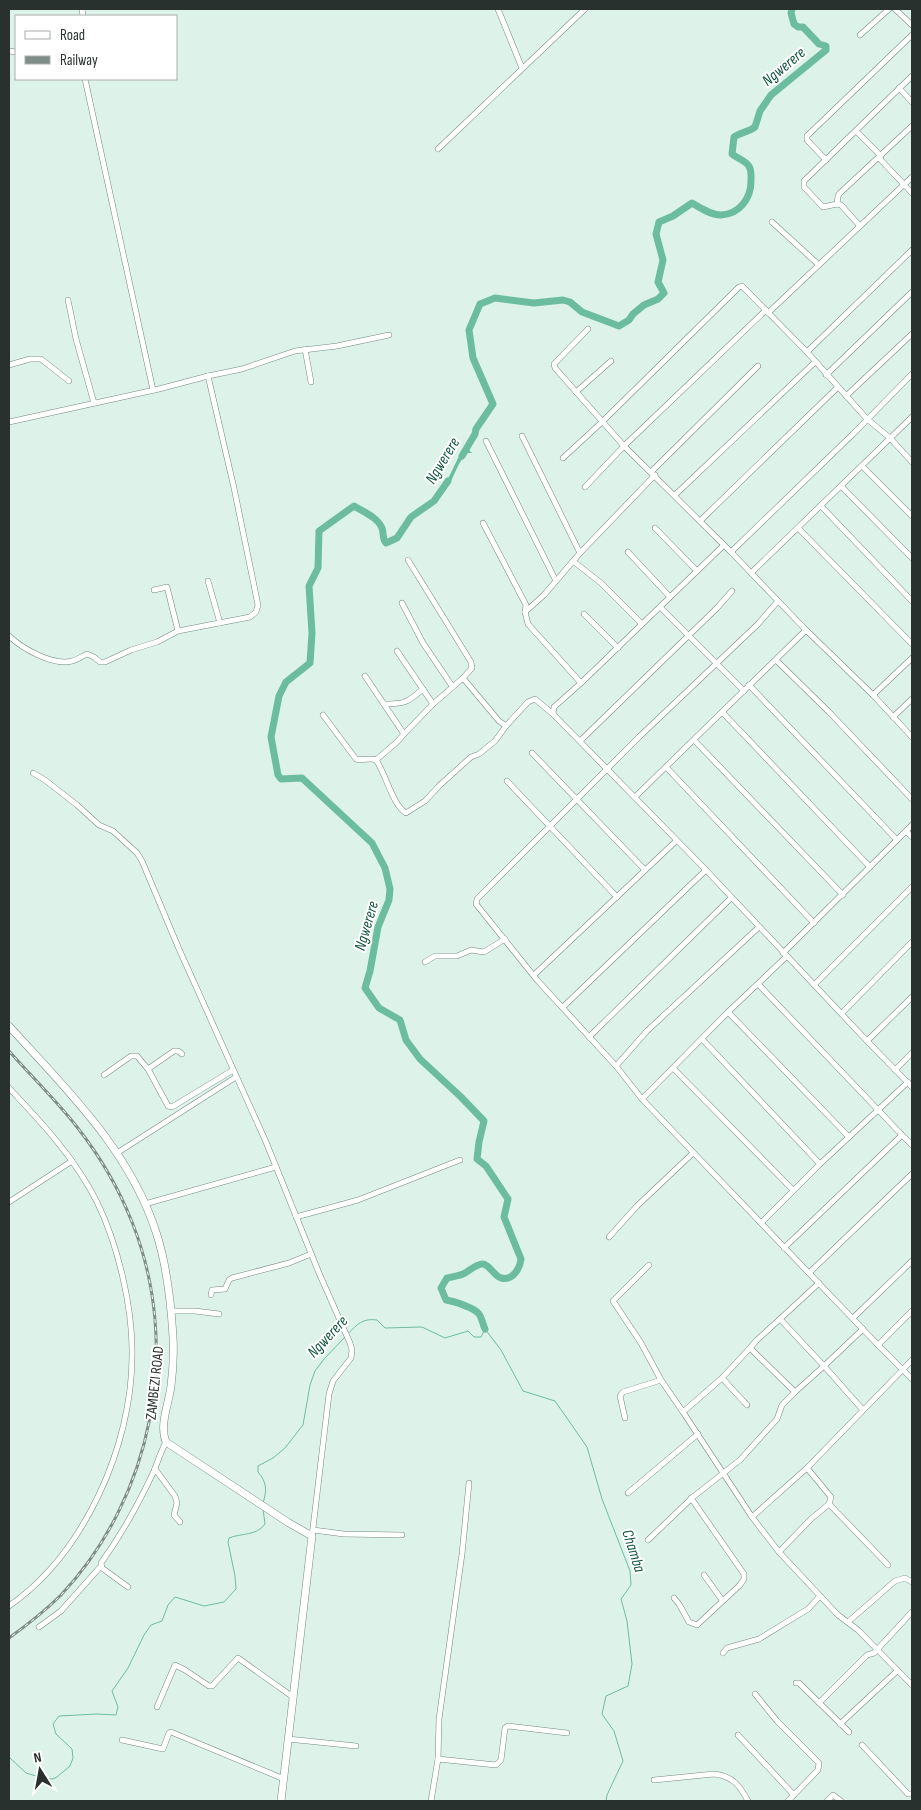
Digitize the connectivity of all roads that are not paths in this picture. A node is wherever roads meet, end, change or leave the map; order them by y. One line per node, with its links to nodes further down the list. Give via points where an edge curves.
1 (498, 9): 8 (street)
2 (585, 9): 8 (street)
3 (889, 9): 6 (street)
4 (895, 9): 5 (street)
5 (911, 21)
6 (860, 35)
7 (912, 35): 17 (street, via 807,136)
8 (522, 68): 15 (street)
9 (912, 76): 11 (street)
10 (85, 80): 44 (street)
11 (899, 88): 12 (street); 14 (street)
12 (912, 102)
13 (912, 126): 16 (street)
14 (856, 131): 16 (street); 17 (street)
15 (438, 149)
16 (880, 157): 19 (street); 21 (street, via 840,193)
17 (826, 160): 21 (street, via 803,184 823,207)
18 (912, 177): 19 (street)
19 (904, 185): 20 (street); 23 (street)
20 (912, 193)
21 (837, 204): 23 (street)
22 (772, 222): 25 (street)
23 (860, 225): 25 (street)
24 (912, 250): 33 (street)
25 (819, 265): 28 (street)
26 (912, 292): 39 (street)
27 (68, 300): 47 (street)
28 (767, 312): 33 (street); 51 (street, via 744,288 739,287); 55 (street)
29 (588, 329): 45 (street, via 554,364)
30 (389, 334): 32 (street, via 337,346)
31 (912, 334): 46 (street)
32 (306, 349): 40 (street); 42 (street)
33 (807, 352): 35 (street)
34 (611, 362): 45 (street)
35 (815, 362): 39 (street); 62 (street)
36 (9, 365): 41 (street, via 41,358)
37 (758, 366): 59 (street)
38 (912, 374): 48 (street)
39 (826, 375): 43 (street)
40 (208, 376): 44 (street); 89 (street, via 258,605 250,618)
41 (69, 381)
42 (311, 382)
43 (838, 387): 46 (street); 65 (street)
44 (153, 390): 47 (street)
45 (576, 392): 51 (street)
46 (846, 396): 48 (street)
47 (94, 403): 50 (street)
48 (867, 419): 53 (street); 72 (street)
49 (911, 419): 53 (street)
50 (9, 422)
51 (602, 422): 55 (street); 56 (street)
52 (522, 436): 70 (street)
53 (890, 438): 57 (street); 58 (street)
54 (486, 442): 79 (street)
55 (624, 446): 59 (street); 61 (street)
56 (563, 458)
57 (912, 462)
58 (862, 466): 60 (street); 64 (street)
59 (653, 474): 62 (street); 70 (street)
60 (841, 486): 63 (street); 73 (street)
61 (585, 487)
62 (675, 495): 65 (street)
63 (820, 506): 68 (street); 83 (street)
64 (912, 516)
65 (700, 521): 69 (street)
66 (483, 523): 87 (street, via 526,605)
67 (655, 528): 76 (street)
68 (798, 528): 77 (street); 95 (street)
69 (724, 545): 72 (street); 76 (street)
70 (580, 552): 75 (street)
71 (628, 552): 82 (street)
72 (731, 552): 77 (street)
73 (912, 558)
74 (408, 560): 102 (street, via 471,662 472,668)
75 (573, 561): 79 (street); 90 (street, via 601,583)
76 (697, 571): 82 (street)
77 (751, 573): 84 (street)
78 (208, 581): 89 (street)
79 (556, 581): 87 (street)
80 (154, 590): 92 (street, via 168,587)
81 (732, 591): 94 (street)
82 (670, 597): 86 (street)
83 (912, 600)
84 (778, 601): 91 (street); 100 (street)
85 (402, 603): 104 (street, via 423,643)
86 (660, 606): 90 (street); 94 (street)
87 (525, 612): 103 (street, via 528,624)
88 (584, 614): 96 (street)
89 (220, 623): 92 (street)
90 (642, 624): 96 (street)
91 (806, 630): 99 (street); 108 (street)
92 (178, 631): 93 (street, via 105,662 87,654 67,662 56,660 38,655)
93 (9, 636)
94 (688, 636): 100 (street); 120 (street)
95 (912, 644)
96 (618, 648): 103 (street)
97 (397, 651): 106 (street)
98 (912, 658): 108 (street)
99 (776, 660): 105 (street); 128 (street)
100 (716, 663): 107 (street); 124 (street)
101 (365, 676): 110 (street)
102 (463, 678): 104 (street); 116 (street)
103 (581, 683): 113 (street, via 554,707)
104 (452, 686): 111 (street)
105 (749, 686): 107 (street); 134 (street)
106 (423, 690): 110 (street, via 403,704); 111 (street)
107 (744, 691): 112 (street)
108 (873, 695): 115 (street)
109 (912, 699): 115 (street)
110 (384, 704): 117 (street)
111 (433, 704): 117 (street)
112 (723, 712): 119 (street); 136 (street)
113 (552, 714): 116 (street, via 535,698); 120 (street)
114 (323, 715): 122 (street, via 356,759)
115 (894, 717): 118 (street)
116 (506, 726): 122 (street, via 495,741 471,757 425,801 406,813)
117 (404, 734): 122 (street)
118 (912, 737)
119 (694, 740): 123 (street); 140 (street)
120 (580, 741): 124 (street)
121 (532, 753): 129 (street)
122 (376, 760)
123 (666, 767): 127 (street); 143 (street)
124 (608, 770): 127 (street); 129 (street)
125 (33, 773): 165 (street, via 100,825 113,831 137,853)
126 (507, 781): 131 (street)
127 (635, 797): 135 (street)
128 (912, 799)
129 (577, 800): 131 (street); 137 (street)
130 (912, 825): 132 (street)
131 (550, 826): 141 (street); 145 (street, via 477,899 478,906)
132 (906, 831): 133 (street); 134 (street)
133 (912, 837)
134 (898, 840): 136 (street)
135 (676, 841): 137 (street); 138 (street)
136 (870, 867): 140 (street)
137 (645, 870): 141 (street)
138 (706, 870): 142 (street); 153 (street)
139 (912, 887): 151 (street)
140 (842, 894): 143 (street)
141 (617, 897): 149 (street)
142 (731, 898): 144 (street); 157 (street)
143 (814, 923): 147 (street)
144 (759, 927): 147 (street); 162 (street, via 647,1032)
145 (505, 939): 148 (street, via 484,952 471,950 457,956 435,956); 149 (street)
146 (912, 942): 155 (street)
147 (785, 955): 150 (street); 151 (street)
148 (425, 962)
149 (534, 975): 153 (street)
150 (758, 984): 154 (street); 173 (street)
151 (814, 985): 155 (street)
152 (912, 997): 159 (street)
153 (563, 1007): 157 (street)
154 (728, 1012): 158 (street); 175 (street)
155 (842, 1013): 159 (street)
156 (9, 1026): 178 (main road, ZAMBEZI ROAD, via 93,1119)
157 (589, 1037): 162 (street)
158 (702, 1039): 163 (street); 181 (street)
159 (867, 1041): 166 (street)
160 (182, 1054): 164 (street, via 174,1051)
161 (912, 1054): 166 (street)
162 (616, 1066): 172 (street)
163 (673, 1068): 172 (street); 184 (street)
164 (148, 1069): 165 (street, via 168,1106 172,1107); 167 (street, via 133,1055)
165 (233, 1070): 168 (street)
166 (895, 1070): 169 (street)
167 (104, 1075)
168 (236, 1077): 178 (street); 182 (street)
169 (908, 1082): 170 (street); 173 (street)
170 (912, 1087)
171 (9, 1088): 180 (street)
172 (642, 1099): 177 (street)
173 (877, 1110): 174 (street); 175 (street)
174 (902, 1134): 176 (street); 190 (street)
175 (849, 1137): 181 (street)
176 (912, 1145)
177 (694, 1152): 188 (street); 189 (street)
178 (116, 1154): 186 (main road, ZAMBEZI ROAD)
179 (460, 1160): 187 (street, via 358,1200)
180 (72, 1161): 185 (street); 239 (street, via 103,1215 124,1284 132,1355 128,1405 107,1474 82,1526 47,1573)
181 (820, 1164): 184 (street)
182 (276, 1167): 186 (street); 187 (street)
183 (912, 1174): 194 (street)
184 (793, 1190): 188 (street)
185 (9, 1202)
186 (145, 1204): 197 (main road, ZAMBEZI ROAD, via 157,1236)
187 (296, 1217): 191 (street)
188 (761, 1224): 190 (street)
189 (609, 1237)
190 (784, 1248): 194 (street)
191 (311, 1254): 196 (street, via 232,1278 225,1289 212,1290); 227 (street, via 352,1350 351,1358 333,1381 329,1394)
192 (912, 1261): 200 (street)
193 (649, 1265): 210 (street, via 612,1301 641,1343)
194 (809, 1273): 195 (street)
195 (819, 1284): 200 (street); 201 (street)
196 (211, 1295)
197 (171, 1311): 199 (street); 217 (main road, ZAMBEZI ROAD, via 171,1387 162,1434)
198 (912, 1311): 203 (street)
199 (218, 1314)
200 (853, 1318): 202 (street)
201 (780, 1319): 204 (street); 206 (street)
202 (863, 1329): 203 (street); 206 (street)
203 (878, 1345): 207 (street)
204 (750, 1348): 208 (street); 211 (street)
205 (912, 1360): 207 (street)
206 (824, 1366): 211 (street); 213 (street)
207 (903, 1369): 209 (street); 213 (street)
208 (722, 1378): 212 (street); 214 (street)
209 (912, 1379)
210 (661, 1380): 214 (street); 215 (street, via 621,1394)
211 (795, 1392): 220 (street, via 782,1405 777,1419 766,1432)
212 (747, 1405)
213 (863, 1410): 218 (street)
214 (683, 1412): 216 (street)
215 (625, 1418)
216 (698, 1434): 220 (street); 222 (street)
217 (166, 1442): 219 (street); 227 (main road, ZAMBEZI ROAD, via 263,1506)
218 (808, 1468): 224 (street, via 831,1497); 225 (street)
219 (155, 1469): 226 (street, via 175,1496 174,1515); 232 (street)
220 (723, 1473): 223 (street); 225 (street)
221 (469, 1483): 260 (street, via 439,1719)
222 (628, 1493)
223 (691, 1498): 229 (street); 238 (street, via 744,1574 740,1585)
224 (829, 1504): 230 (street); 231 (street)
225 (752, 1517): 230 (street)
226 (180, 1522)
227 (313, 1533): 228 (street); 249 (main road)
228 (402, 1535)
229 (648, 1540)
230 (779, 1552): 236 (street)
231 (888, 1565)
232 (101, 1566): 235 (street); 242 (street, via 61,1611)
233 (704, 1575): 238 (street)
234 (912, 1582): 241 (street, via 906,1578 895,1581)
235 (128, 1587)
236 (820, 1596): 241 (street); 244 (street, via 808,1609 759,1638 727,1648)
237 (674, 1598): 238 (street, via 686,1619 695,1625)
238 (722, 1600)
239 (9, 1606)
240 (912, 1612): 243 (street)
241 (848, 1622): 243 (street)
242 (39, 1627)
243 (876, 1648): 245 (street); 250 (street)
244 (723, 1653)
245 (896, 1671): 247 (street); 252 (street)
246 (796, 1682): 250 (street)
247 (912, 1685)
248 (755, 1694): 264 (street, via 819,1763 818,1770)
249 (293, 1697): 251 (street, via 238,1658 212,1686 175,1665); 256 (main road)
250 (819, 1704): 252 (street)
251 (157, 1707)
252 (840, 1724): 253 (street)
253 (849, 1732)
254 (567, 1733): 260 (street, via 508,1726 505,1728 501,1760 496,1765)
255 (738, 1735): 264 (street)
256 (288, 1739): 259 (street); 261 (main road)
257 (122, 1740): 261 (street, via 163,1750 171,1732)
258 (862, 1745): 263 (street, via 900,1787)
259 (356, 1746)
260 (438, 1759): 266 (street)
261 (284, 1779): 265 (main road)
262 (654, 1780): 267 (street, via 722,1775 737,1783)
263 (912, 1794)
264 (794, 1795): 268 (street)
265 (281, 1801)
266 (431, 1801)
267 (748, 1801)
268 (788, 1801)
269 (827, 1801): 270 (street, via 833,1795)
270 (841, 1801)

